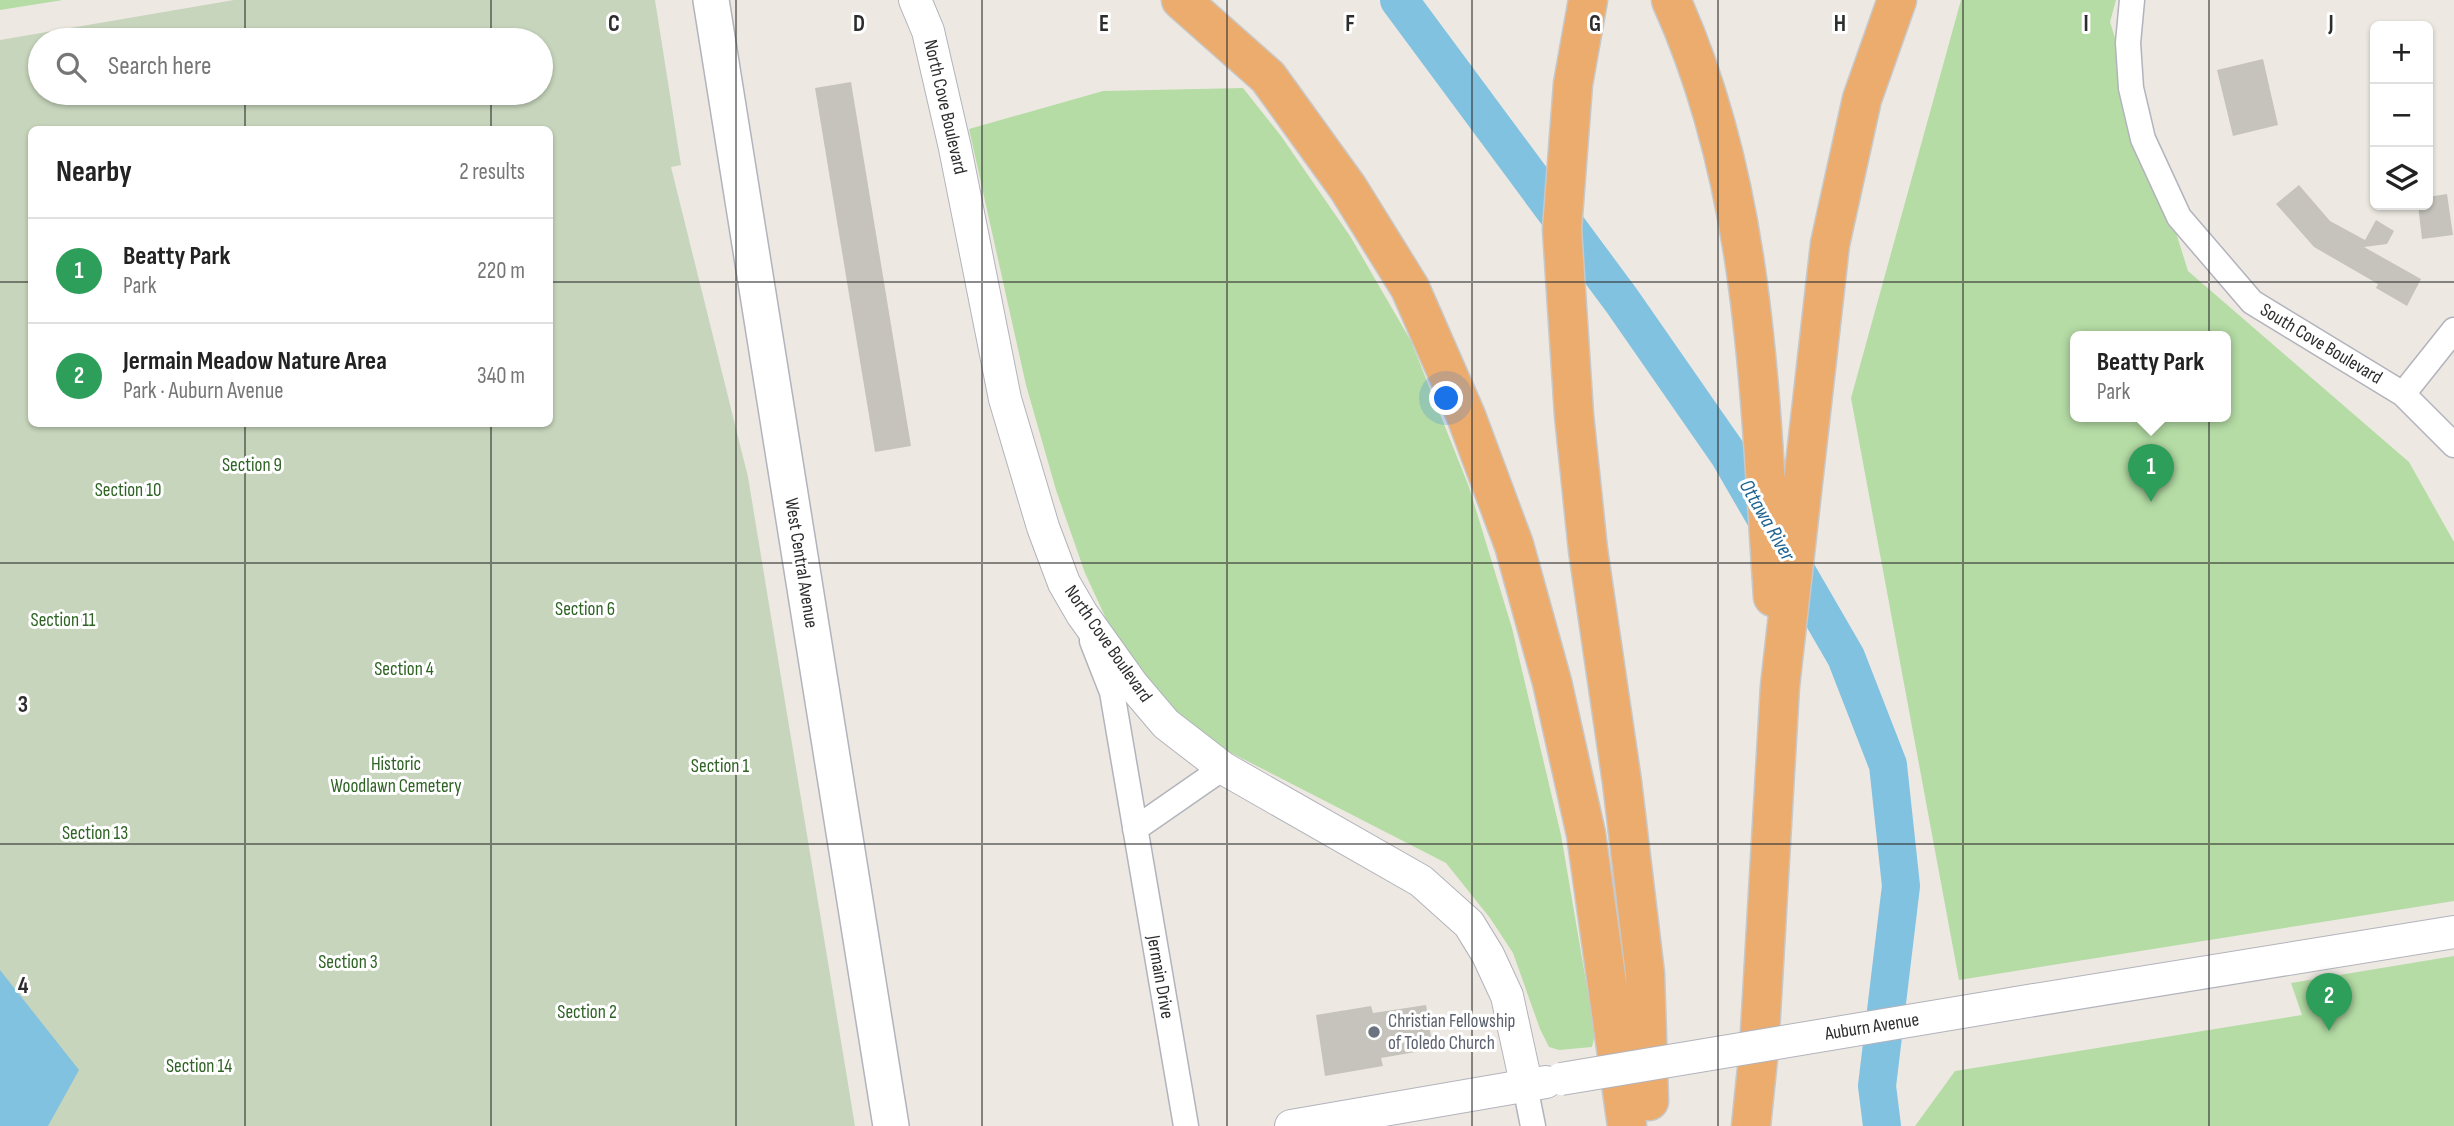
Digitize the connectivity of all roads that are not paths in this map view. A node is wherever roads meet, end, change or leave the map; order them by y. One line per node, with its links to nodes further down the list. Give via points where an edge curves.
1 (711, 0): 17 (main road, West Central Avenue)
2 (915, 0): 11 (street, North Cove Boulevard, via 928,32 955,148 1006,399 1043,527 1064,583)
3 (1181, 0): 21 (highway, via 1268,77 1348,188 1410,288 1466,416 1514,545 1555,695 1586,834)
4 (1588, 0): 22 (highway, via 1573,84 1562,229 1588,550 1645,975)
5 (1671, 0): 12 (highway, via 1709,94 1746,261 1755,334)
6 (1897, 0): 12 (highway, via 1861,99 1830,244)
7 (2132, 0): 9 (street, South Cove Boulevard, via 2128,43 2143,139 2179,217 2252,302)
8 (2454, 330): 9 (street)
9 (2403, 394): 10 (street, South Cove Boulevard)
10 (2454, 445)
11 (1082, 614): 13 (street, North Cove Boulevard, via 1166,723); 14 (street, Jermain Drive, via 1112,692)
12 (1779, 701): 23 (highway)
13 (1223, 768): 14 (street); 16 (street, North Cove Boulevard, via 1421,881 1469,924 1507,996)
14 (1135, 829): 18 (street, Jermain Drive)
15 (2454, 932): 16 (street, Auburn Avenue, bridge)
16 (1525, 1086): 19 (street, Auburn Avenue); 20 (street, North Cove Boulevard)
17 (891, 1126)
18 (1186, 1126)
19 (1292, 1126)
20 (1533, 1126)
21 (1627, 1126)
22 (1650, 1126)
23 (1751, 1126)

